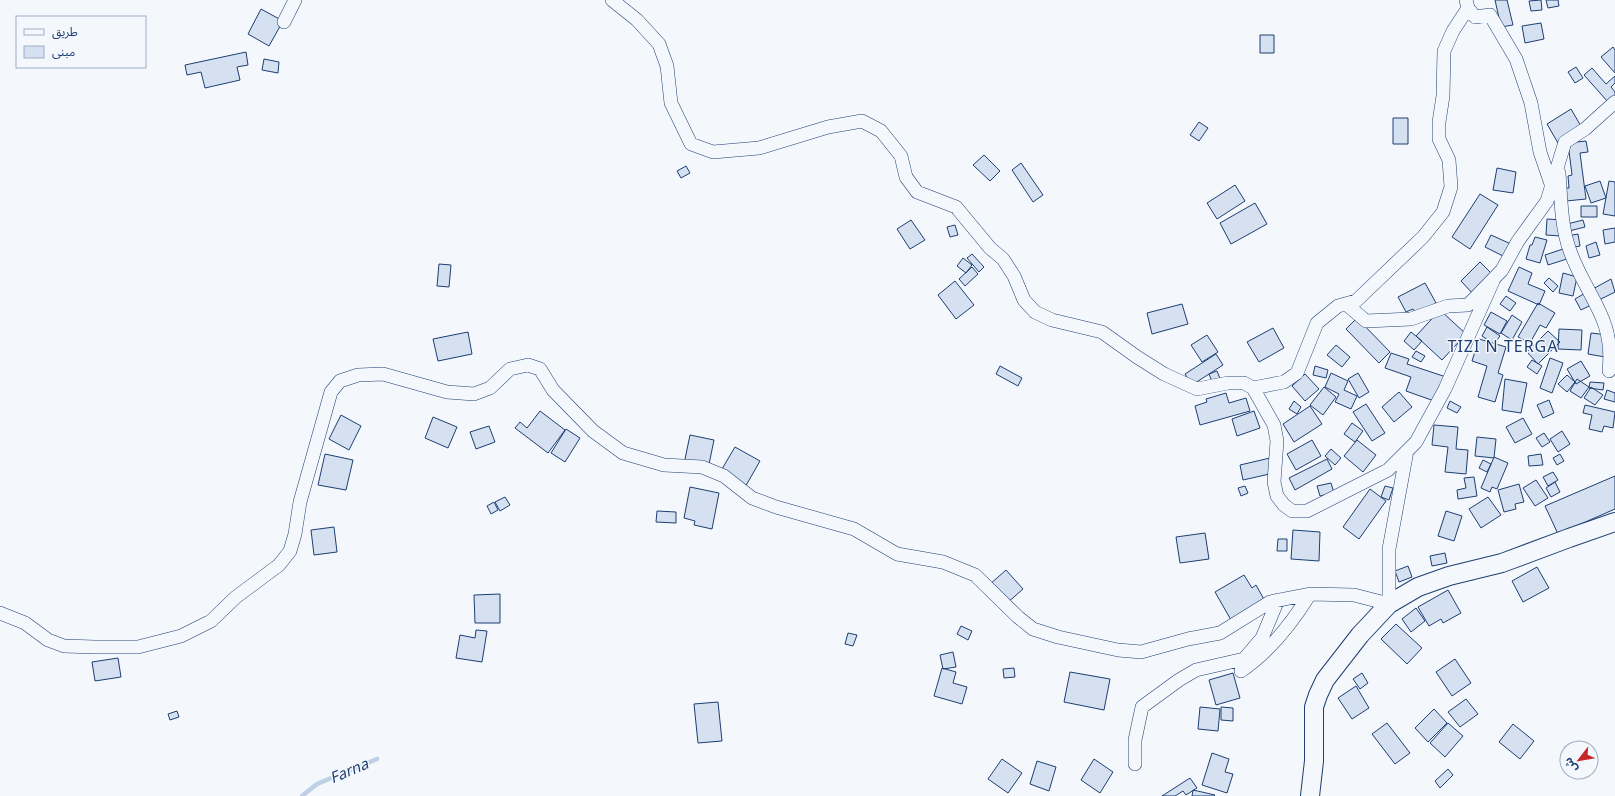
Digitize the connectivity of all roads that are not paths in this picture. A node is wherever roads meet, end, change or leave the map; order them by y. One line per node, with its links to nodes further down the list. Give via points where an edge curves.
1 (295, 0): 4 (street)
2 (612, 0): 11 (street, via 637,20 659,44 667,66 671,102 691,144 713,152 759,148 828,127 862,121 882,131 901,156 906,177 917,192 956,207 990,248 1003,259 1014,276 1024,300 1035,312 1052,320 1102,332 1164,374 1197,389 1228,383 1244,383)
3 (1467, 4): 7 (street, via 1475,17 1490,15 1516,59 1531,103 1540,152); 9 (street, via 1444,51 1439,139 1449,160 1450,187 1443,212 1423,237 1389,270 1356,301)
4 (284, 22)
5 (1615, 102): 6 (street, via 1585,129 1565,142)
6 (1558, 166): 7 (street); 10 (street, via 1569,249 1609,332)
7 (1552, 187): 8 (street, via 1547,201)
8 (1493, 281): 9 (street, via 1468,305 1448,306 1412,319 1366,321); 12 (street, via 1445,389 1416,442)
9 (1346, 304): 11 (street, via 1338,306 1317,323 1297,373 1284,382)
10 (1610, 371)
11 (1253, 388): 12 (street, via 1274,425 1277,441 1274,482 1277,496 1284,506 1292,511 1308,511 1335,499 1388,470)
12 (1407, 451): 16 (street, via 1389,549)
13 (1615, 522): 16 (main road, via 1502,563 1449,576 1418,587)
14 (1310, 594): 15 (street); 16 (street, via 1354,595); 18 (street, via 1275,641 1257,660)
15 (1278, 600): 17 (street, via 1270,602 1220,633 1141,652 1110,648 1033,629 975,575 943,562 897,554 854,529 752,498 724,476 702,467 664,465 623,452 593,431 553,390 540,369 528,365 510,369 490,388 474,394 447,392 383,374 358,375 340,382 331,392 323,414 290,551 279,565 211,621 181,636 138,647 64,646 48,640 25,623); 19 (street, via 1262,638 1244,658 1196,670 1142,707 1135,740)
16 (1389, 604): 20 (main road, via 1360,635 1325,680 1318,694 1314,707 1314,761)
17 (0, 613)
18 (1241, 671)
19 (1135, 764)
20 (1310, 796)

